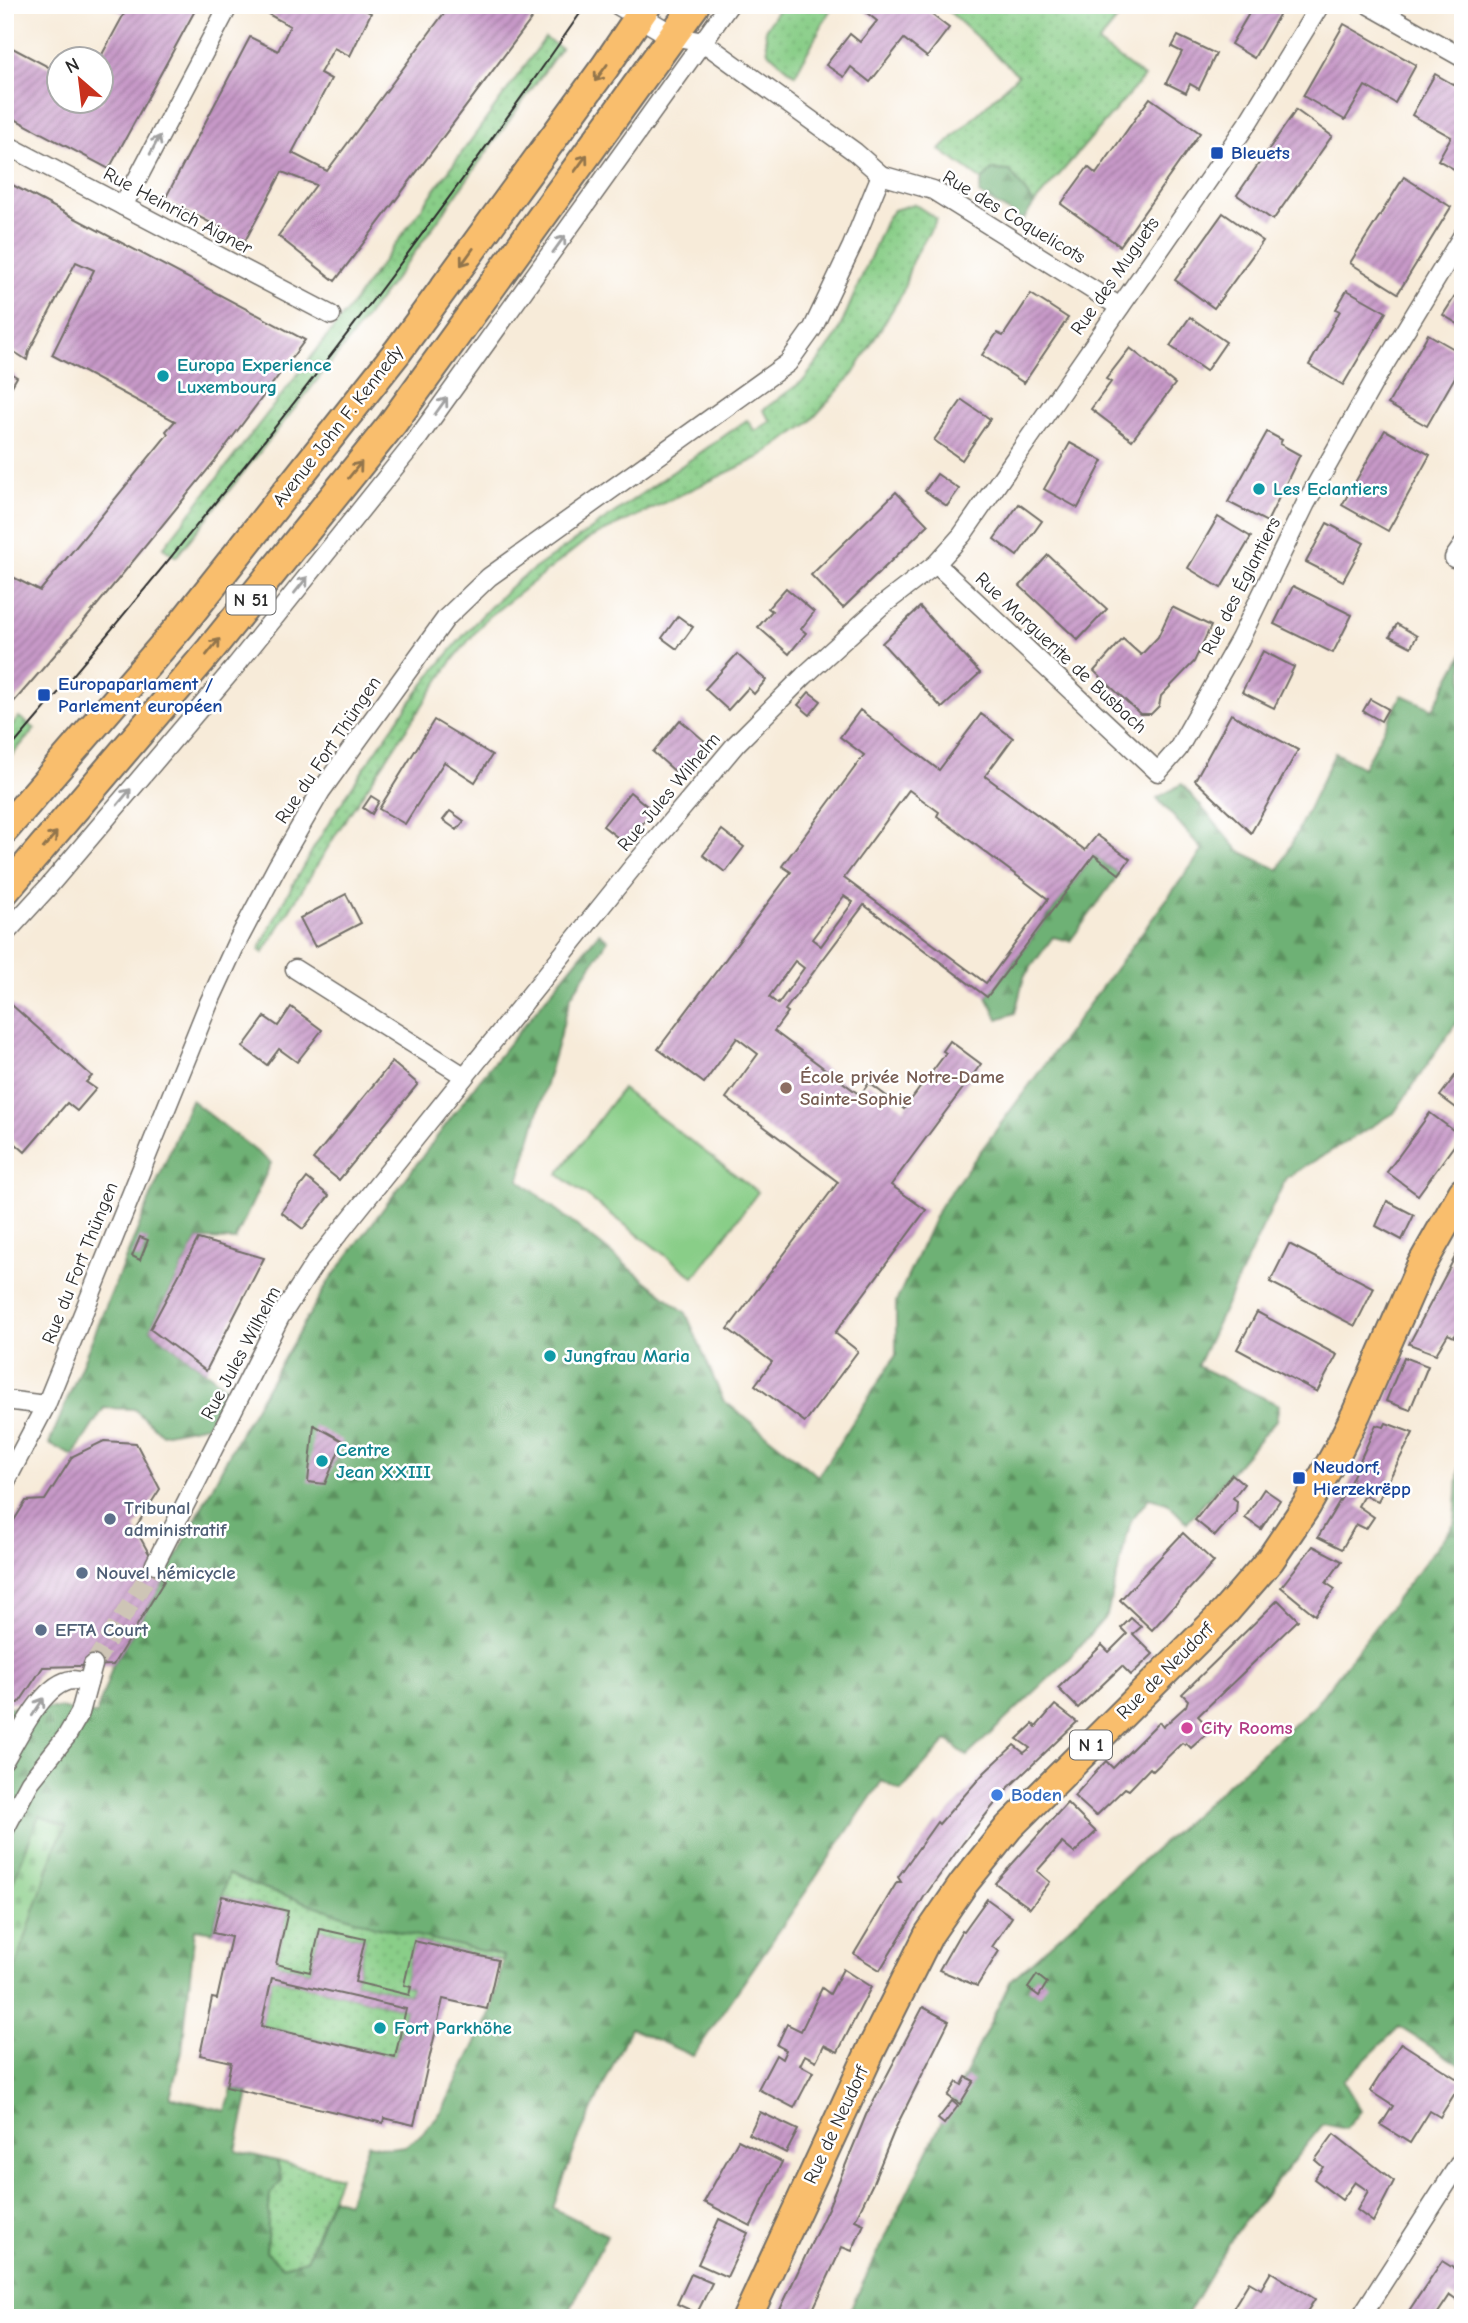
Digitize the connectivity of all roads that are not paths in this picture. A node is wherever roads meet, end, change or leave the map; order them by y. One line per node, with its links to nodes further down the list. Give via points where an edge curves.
1 (229, 5): 11 (street, one-way to 1)
2 (729, 5): 7 (street)
3 (1320, 5): 13 (street, Rue des Muguets, via 1247,124)
4 (1369, 5): 8 (street)
5 (635, 9): 6 (street); 18 (main road, Avenue John F. Kennedy / N 51, one-way to 18, via 591,87 398,351 182,624)
6 (681, 16): 7 (street, Rue des Coquelicots); 16 (main road, Avenue John F. Kennedy / N 51, one-way to 6)
7 (703, 42): 10 (street, Rue des Coquelicots); 15 (street, one-way to 7)
8 (1463, 58)
9 (5, 144): 11 (street, Rue Heinrich Aigner)
10 (881, 175): 13 (street, Rue des Coquelicots, via 933,190); 30 (street, Rue du Fort Thüngen, via 813,328 788,363 489,577 446,618 321,791 236,944 208,1005)
11 (123, 206): 14 (street, Rue Heinrich Aigner)
12 (1463, 235): 19 (street, Rue des Églantiers, via 1306,503 1240,639 1178,749)
13 (1119, 307): 17 (street, Rue des Muguets, via 976,516)
14 (331, 315)
15 (489, 339): 16 (street); 23 (street, one-way to 15, via 266,628 415,442)
16 (454, 340): 22 (main road, Avenue John F. Kennedy / N 51, one-way to 16, via 210,650)
17 (936, 564): 19 (street, Rue Marguerite de Busbach); 27 (street, Rue Jules Wilhelm, via 880,607 736,744)
18 (63, 762): 20 (street, via 36,774); 21 (main road, Avenue John F. Kennedy / N 51)
19 (1158, 772)
20 (5, 810)
21 (5, 829)
22 (26, 868): 23 (street); 24 (main road, Avenue John F. Kennedy / N 51)
23 (48, 887): 25 (street)
24 (5, 891)
25 (5, 934)
26 (295, 969): 27 (street)
27 (464, 1076): 32 (street, Rue Jules Wilhelm, via 315,1263 287,1306)
28 (1463, 1192): 36 (main road, Rue de Neudorf / N 1, via 1421,1266 1338,1450 1270,1560 1225,1612 1009,1827 929,1934)
29 (5, 1400): 30 (street)
30 (46, 1405): 31 (street, Rue du Fort Thüngen)
31 (5, 1483)
32 (155, 1564)
33 (5, 1759): 34 (street, one-way to 34, via 43,1698 57,1686 91,1674 80,1713 30,1782)
34 (5, 1829)
35 (1463, 2158): 37 (street)
36 (747, 2318)
37 (1360, 2318)

